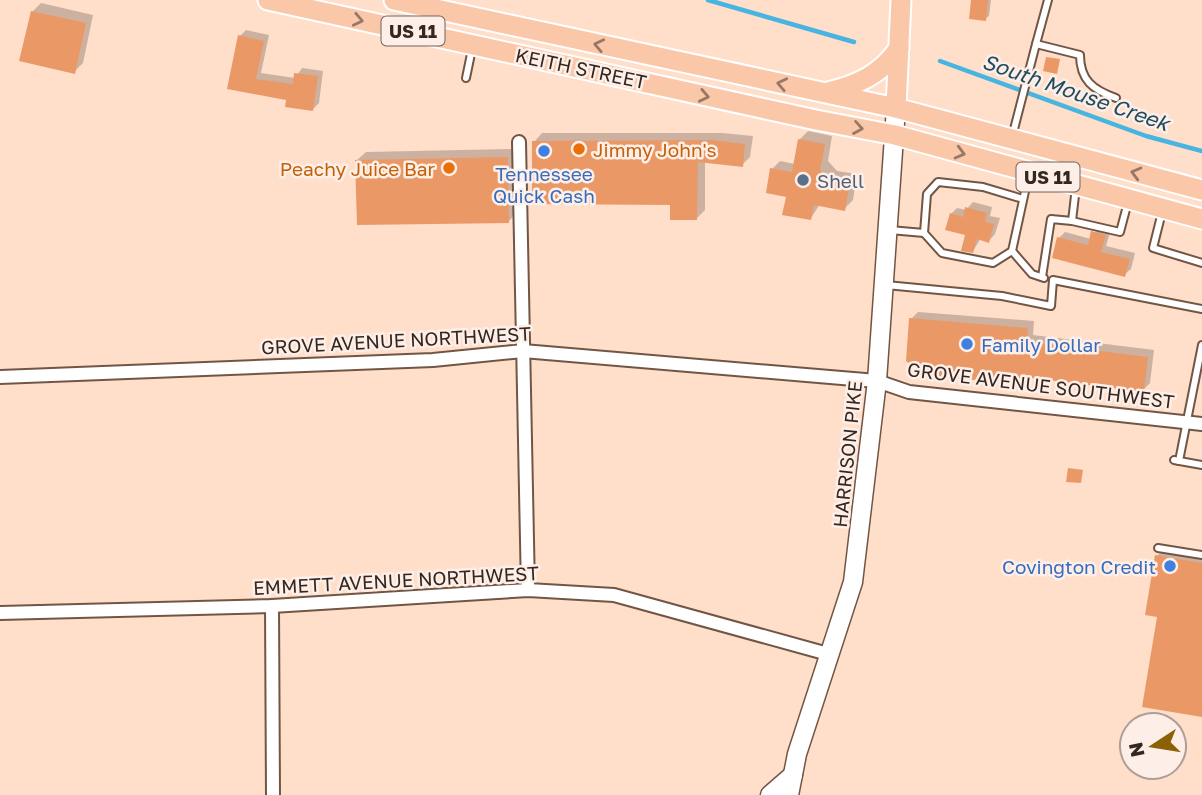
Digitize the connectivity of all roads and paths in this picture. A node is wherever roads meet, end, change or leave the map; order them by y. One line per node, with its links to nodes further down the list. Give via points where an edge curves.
1 (268, 0): 6 (main road, KEITH STREET / US 11, one-way to 6)
2 (394, 0): 5 (main road, KEITH STREET / US 11)
3 (901, 0): 8 (main road)
4 (1048, 0): 7 (lane)
5 (479, 19): 6 (main road); 10 (main road, KEITH STREET / US 11, one-way to 5)
6 (473, 44): 9 (lane); 13 (main road, KEITH STREET / US 11, one-way to 13)
7 (1036, 44): 11 (lane, via 1080,55 1087,82); 14 (lane)
8 (899, 48): 10 (main road, via 888,65 871,76); 12 (main road)
9 (466, 78)
10 (825, 93): 12 (main road, KEITH STREET / US 11)
11 (1116, 98)
12 (896, 108): 13 (main road, HARRISON PIKE); 14 (main road, US 11)
13 (895, 135): 16 (main road, US 11, one-way to 16); 24 (main road, HARRISON PIKE)
14 (1012, 139): 18 (main road, US 11, one-way to 14)
15 (519, 142): 33 (street)
16 (1029, 172): 17 (main road, US 11); 19 (lane)
17 (1077, 185): 20 (main road, US 11); 23 (lane)
18 (1202, 190)
19 (1023, 199): 25 (lane, via 983,187 938,182 927,194); 26 (lane)
20 (1128, 200): 21 (main road, US 11); 23 (lane, via 1120,232)
21 (1163, 208): 22 (main road, US 11); 27 (lane, via 1153,248)
22 (1202, 219)
23 (1072, 221): 28 (lane, via 1051,219)
24 (888, 230): 25 (lane); 30 (main road, HARRISON PIKE)
25 (924, 233): 26 (lane, via 942,253 993,263)
26 (1012, 251): 28 (lane, via 1032,274)
27 (1202, 264)
28 (1042, 277): 29 (lane)
29 (1052, 280): 30 (lane, via 1051,306 1002,296); 31 (lane)
30 (884, 285): 35 (main road, HARRISON PIKE)
31 (1202, 309)
32 (1202, 345): 36 (lane)
33 (523, 351): 34 (street, GROVE AVENUE NORTHWEST, via 433,360); 35 (street, GROVE AVENUE NORTHWEST); 41 (street)
34 (0, 377)
35 (877, 381): 36 (street, GROVE AVENUE SOUTHWEST, via 909,392); 44 (main road, HARRISON PIKE, via 853,582)
36 (1186, 421): 37 (street, GROVE AVENUE SOUTHWEST); 38 (lane, via 1176,461)
37 (1202, 424)
38 (1202, 465)
39 (1158, 548): 40 (lane)
40 (1202, 555)
41 (528, 590): 42 (street, EMMETT AVENUE NORTHWEST); 44 (street, EMMETT AVENUE NORTHWEST, via 614,595)
42 (272, 606): 43 (street, EMMETT AVENUE NORTHWEST); 46 (street)
43 (0, 613)
44 (828, 654): 45 (main road, HARRISON PIKE)
45 (793, 775): 47 (main road); 48 (main road, HARRISON PIKE)
46 (273, 795)
47 (770, 795)
48 (789, 795)

